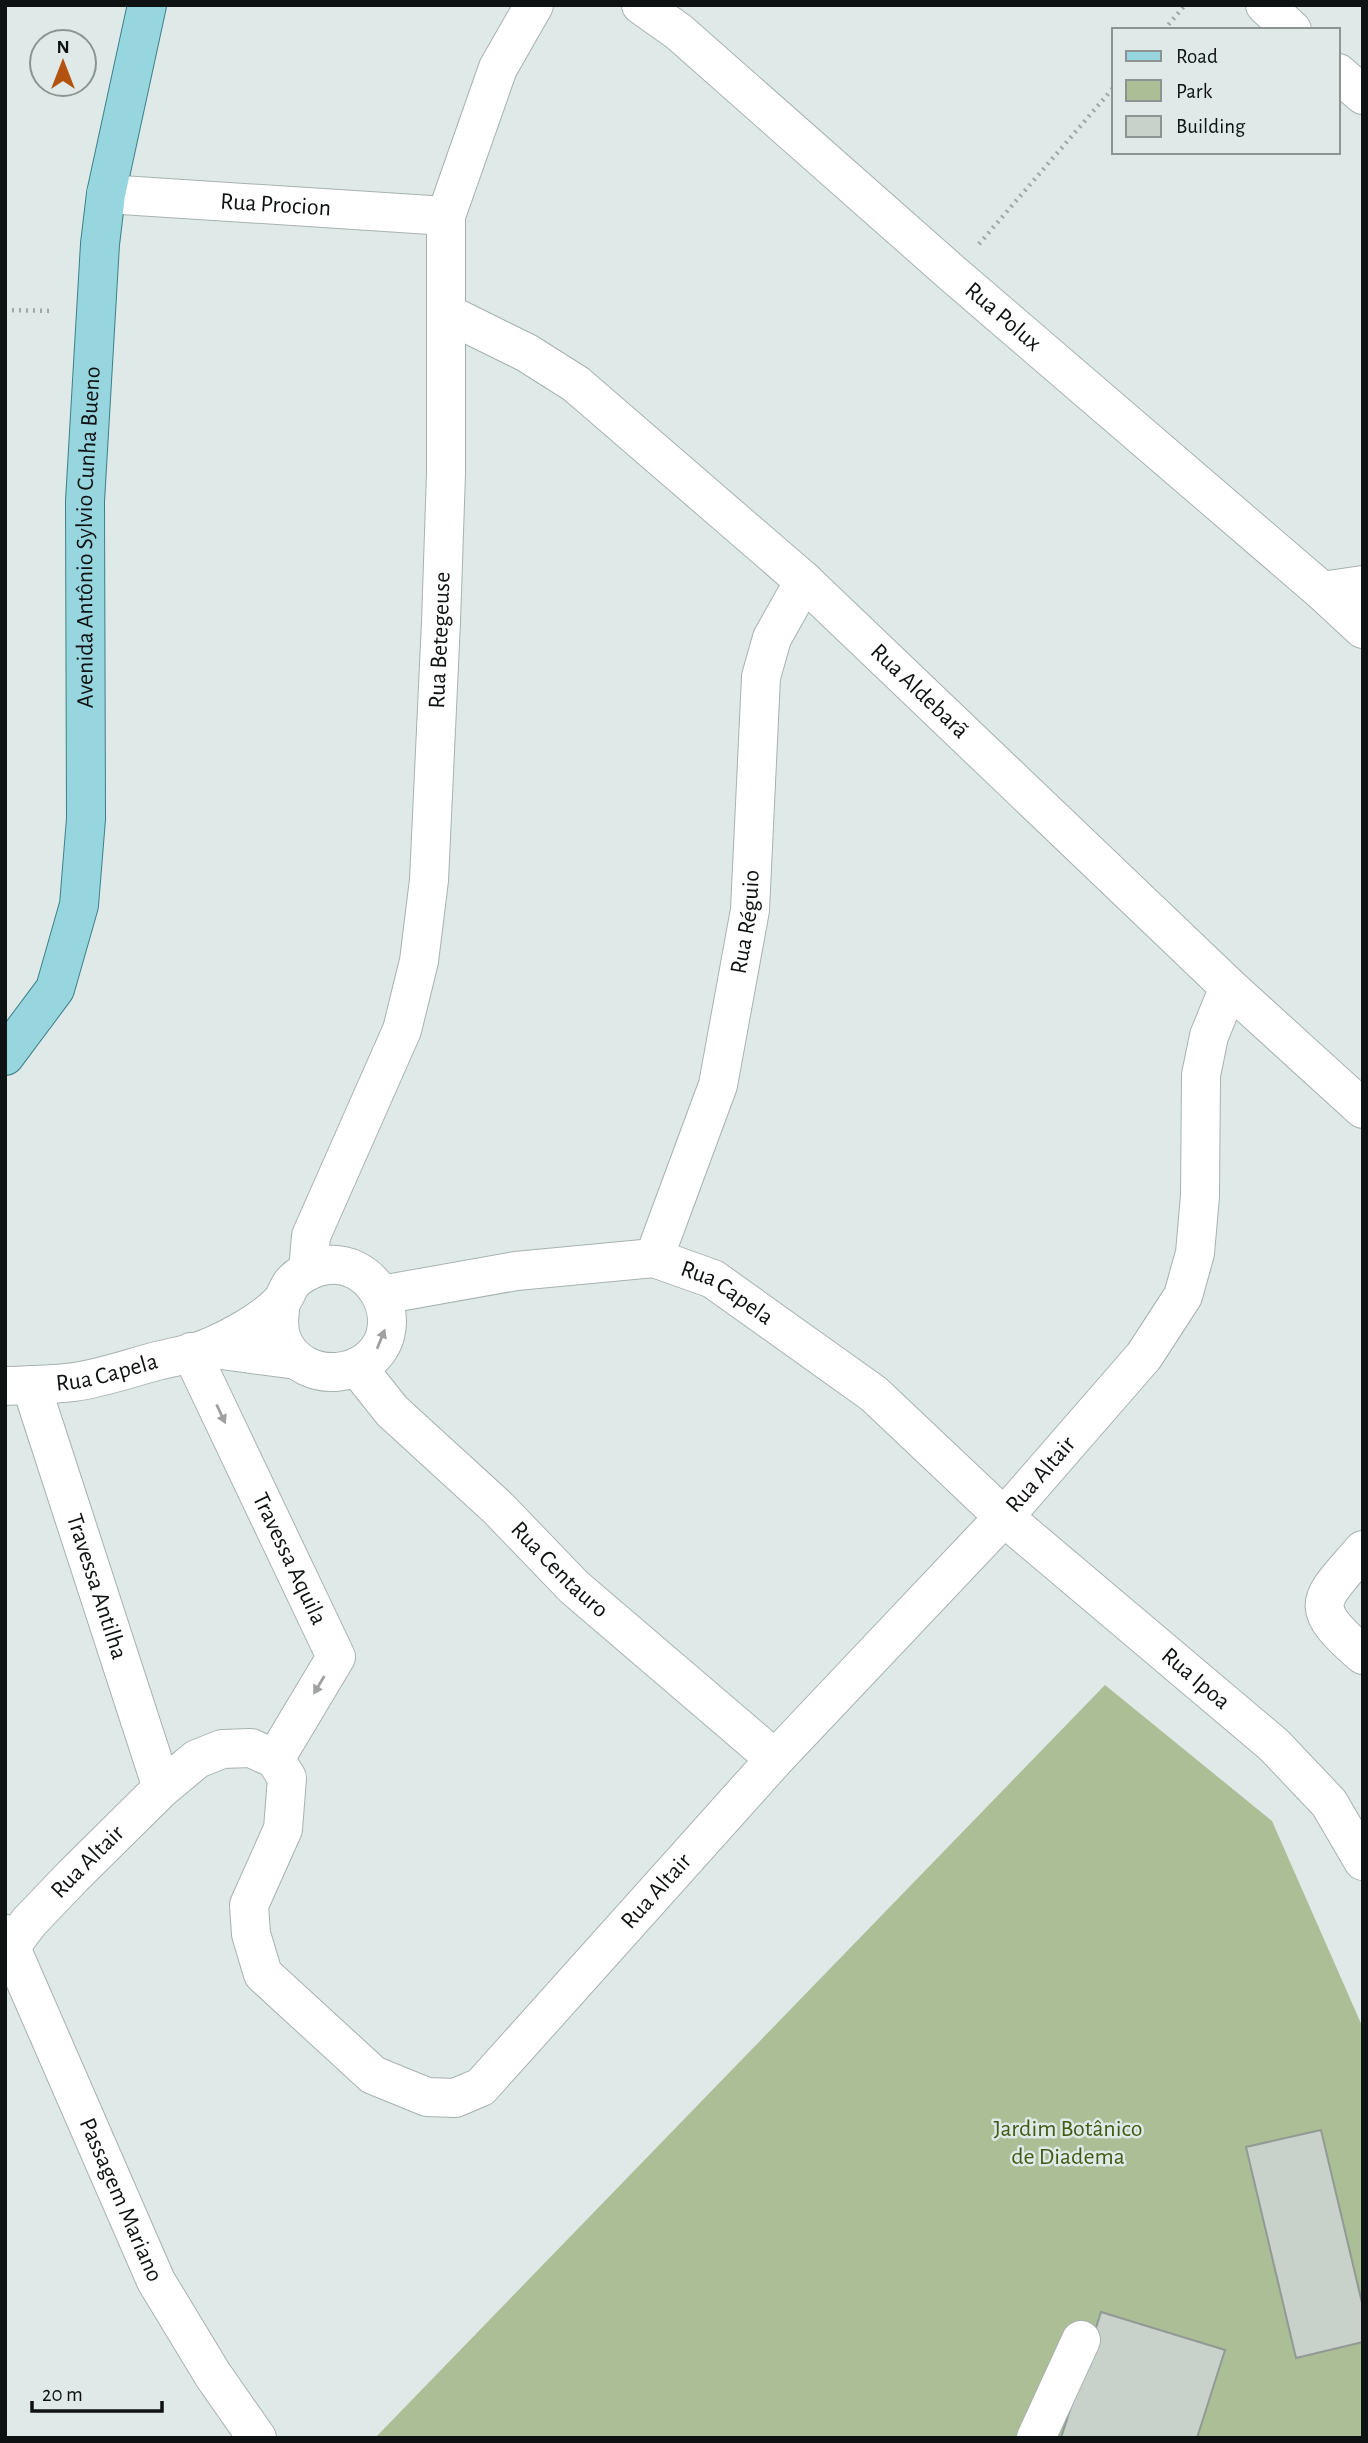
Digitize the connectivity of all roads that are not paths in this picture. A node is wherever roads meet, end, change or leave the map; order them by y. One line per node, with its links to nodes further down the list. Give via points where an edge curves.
1 (147, 5): 8 (main road, Avenida Antônio Sylvio Cunha Bueno)
2 (534, 5): 9 (street, Rua Betegeuse, via 498,68)
3 (641, 5): 13 (street, Rua Polux, via 679,32)
4 (1265, 5): 5 (street)
5 (1290, 28)
6 (1340, 74): 7 (street)
7 (1363, 95)
8 (106, 194): 9 (street, Rua Procion); 16 (main road, Avenida Antônio Sylvio Cunha Bueno, via 85,501 86,819 79,905 55,989)
9 (446, 216): 10 (street, Rua Betegeuse)
10 (448, 314): 11 (street, Rua Aldebarã, via 527,353 576,384); 19 (street, Rua Betegeuse, via 441,622 429,880 419,961 402,1030 311,1236)
11 (804, 581): 15 (street, Rua Aldebarã); 18 (street, Rua Réguio, via 772,638 761,677 750,910 718,1085)
12 (1363, 585): 13 (street)
13 (1322, 591): 14 (street, Rua Polux)
14 (1363, 629)
15 (1229, 987): 17 (street, Rua Aldebarã); 26 (street, Rua Altair, via 1209,1036 1201,1075 1197,1230 1183,1296 1144,1356)
16 (5, 1056)
17 (1363, 1109)
18 (654, 1258): 20 (street, Rua Capela, via 516,1272); 26 (street, Rua Capela, via 713,1279 874,1394)
19 (308, 1271): 20 (street, via 328,1265 350,1268 369,1278); 21 (street, via 292,1284)
20 (381, 1295): 24 (street, one-way to 20, via 374,1354 384,1337 387,1315)
21 (281, 1302): 22 (street, Rua Capela, via 244,1328); 23 (street, via 278,1323 284,1344)
22 (199, 1350): 23 (street, Rua Capela); 25 (street, Rua Capela, via 75,1382); 29 (street, Travessa Aquila, one-way to 29, via 336,1657)
23 (297, 1360): 24 (street, via 315,1371 337,1373)
24 (357, 1367): 30 (street, Rua Centauro, via 393,1411 498,1508 574,1587)
25 (18, 1385): 31 (street, Travessa Antilha)
26 (1004, 1517): 30 (street, Rua Altair); 32 (street, Rua Ipoa, via 1274,1745 1329,1803)
27 (1363, 1550): 28 (street, via 1326,1592 1322,1608 1331,1626)
28 (1363, 1655)
29 (275, 1759): 30 (street, Rua Altair, via 287,1778 283,1829 249,1905 251,1934 263,1974 373,2076 427,2097 455,2098 481,2087); 31 (street, Rua Altair, via 251,1748 222,1749 197,1759)
30 (775, 1759)
31 (162, 1788): 33 (street, Rua Altair)
32 (1363, 1861)
33 (7, 1945): 35 (street, Passagem Mariano, via 156,2281)
34 (1081, 2340): 36 (street)
35 (257, 2438)
36 (1035, 2438)

